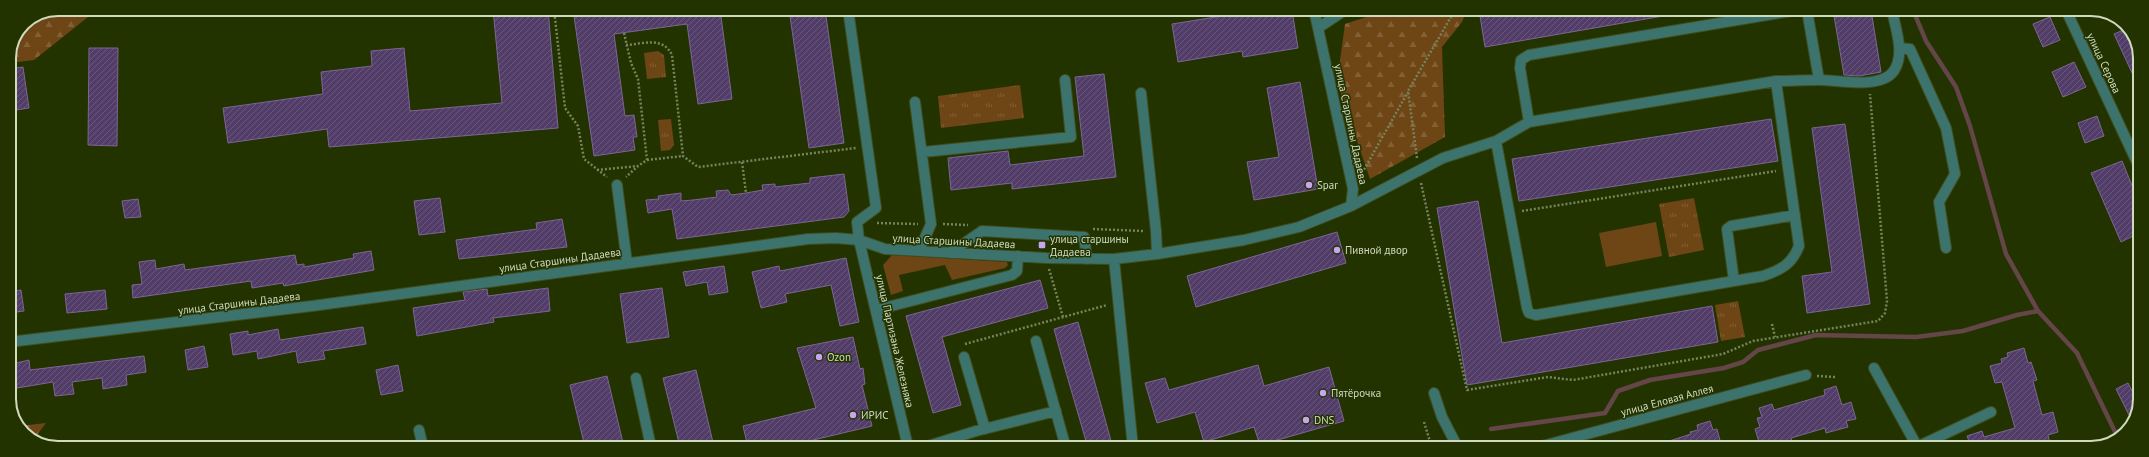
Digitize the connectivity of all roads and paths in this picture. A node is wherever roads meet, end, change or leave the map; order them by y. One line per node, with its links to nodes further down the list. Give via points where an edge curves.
1 (555, 16): 30 (path, via 565,108 578,126 584,159)
2 (849, 16): 22 (street)
3 (1315, 16): 10 (street, улица Старшины Дадаева)
4 (1336, 16): 10 (street)
5 (1452, 16): 17 (path)
6 (1761, 16): 20 (street, via 1529,55 1521,60 1520,68)
7 (1808, 16): 15 (street)
8 (1893, 16): 13 (street)
9 (2069, 16): 24 (street, улица Серова)
10 (1318, 28): 33 (street, улица Старшины Дадаева)
11 (624, 33): 12 (path)
12 (626, 45): 25 (path, via 657,42 672,55); 26 (path, via 638,79)
13 (1899, 48): 15 (street, via 1896,68 1885,78 1869,83); 41 (street, via 1910,50 1946,128 1955,174 1939,202)
14 (1065, 80): 23 (street, via 1071,137)
15 (1819, 80): 16 (street)
16 (1776, 81): 20 (street); 29 (street)
17 (1408, 91): 31 (path); 33 (path)
18 (1141, 93): 44 (street)
19 (915, 102): 23 (street)
20 (1529, 122): 21 (street)
21 (1496, 141): 31 (street, via 1443,158); 36 (street)
22 (868, 147): 27 (path); 38 (street, via 876,208)
23 (923, 152): 39 (street)
24 (2133, 154)
25 (683, 156): 26 (path); 27 (path, via 698,167)
26 (647, 160): 28 (path)
27 (742, 162): 34 (path)
28 (638, 166): 30 (path); 32 (path)
29 (1788, 169): 36 (path); 37 (street)
30 (597, 170): 32 (path)
31 (1419, 170): 35 (street)
32 (617, 185): 49 (street)
33 (1353, 189): 35 (street, улица Старшины Дадаева)
34 (746, 193)
35 (1351, 206): 44 (street, улица Старшины Дадаева, via 1299,227 1244,240)
36 (1509, 213): 50 (street, via 1529,313 1536,314)
37 (1795, 215): 50 (street, via 1799,246 1788,264 1778,271); 50 (street, via 1727,229)
38 (857, 222): 39 (path); 40 (street, улица Партизана Железняка)
39 (930, 224): 42 (street)
40 (859, 240): 42 (street, улица Старшины Дадаева, via 885,249); 49 (street, улица Старшины Дадаева, via 808,239); 52 (street, улица Партизана Железняка)
41 (1946, 248)
42 (919, 251): 43 (street, улица Старшины Дадаева)
43 (950, 253): 45 (street, улица Старшины Дадаева); 47 (street, via 982,231 1084,237)
44 (1157, 254): 48 (street, улица Старшины Дадаева)
45 (1018, 256): 46 (street, улица Старшины Дадаева); 52 (street, via 1017,271 1012,275)
46 (1046, 258): 47 (street, улица Старшины Дадаева); 53 (path)
47 (1087, 259): 48 (street, улица Старшины Дадаева)
48 (1114, 259): 51 (street)
49 (627, 263): 56 (street, улица Старшины Дадаева, via 312,306)
50 (1734, 280)
51 (1117, 302): 53 (path); 76 (street)
52 (876, 310): 73 (street, улица Партизана Железняка)
53 (1063, 317): 58 (path)
54 (1772, 324): 55 (path)
55 (1775, 337)
56 (16, 341)
57 (1036, 341): 65 (street)
58 (961, 345)
59 (964, 357): 68 (street)
60 (1874, 368): 81 (street)
61 (1806, 375): 62 (path); 70 (street, улица Еловая Аллея)
62 (1835, 377)
63 (636, 378): 72 (street)
64 (1434, 393): 78 (street, via 1442,417)
65 (1056, 411): 68 (street); 75 (street)
66 (1991, 412): 82 (street)
67 (1424, 422): 77 (path)
68 (985, 429): 74 (street)
69 (419, 430): 71 (street)
70 (1579, 436): 79 (street, улица Еловая Аллея); 80 (street)
71 (422, 441)
72 (650, 441)
73 (906, 441)
74 (947, 441)
75 (1064, 441)
76 (1132, 441)
77 (1430, 441)
78 (1454, 441)
79 (1560, 441)
80 (1580, 441)
81 (1915, 441)
82 (1931, 441)

